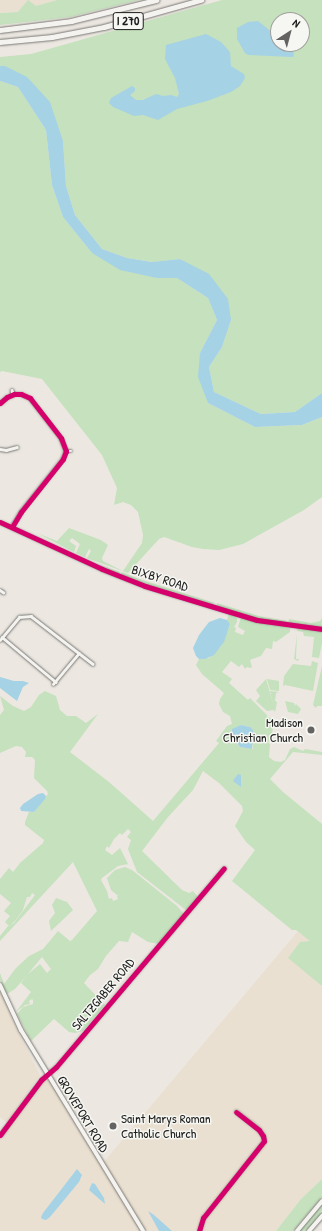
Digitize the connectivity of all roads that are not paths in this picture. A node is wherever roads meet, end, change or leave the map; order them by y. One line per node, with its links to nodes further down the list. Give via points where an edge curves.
1 (156, 0): 3 (highway, I 270, via 71,21)
2 (201, 0): 4 (highway, I 270, via 85,31)
3 (0, 30)
4 (0, 42)
5 (12, 390): 6 (street)
6 (13, 394): 7 (street); 10 (street, via 28,396 34,401 61,438)
7 (0, 403)
8 (18, 447): 9 (street)
9 (0, 449)
10 (66, 451): 11 (street); 13 (street, via 63,459)
11 (71, 451)
12 (0, 522): 13 (street, BIXBY ROAD)
13 (12, 527): 14 (street, BIXBY ROAD, via 145,586 261,621)
14 (322, 629)
15 (1, 639): 16 (street, via 19,617 32,616); 16 (street, via 54,683)
16 (79, 653): 17 (street)
17 (93, 664)
18 (224, 868): 20 (street, SALTZGABER ROAD, via 56,1067)
19 (0, 985): 20 (main road, GROVEPORT ROAD)
20 (47, 1074): 22 (street, SALTZGABER ROAD); 25 (main road, GROVEPORT ROAD)
21 (236, 1112): 26 (street, via 259,1130 264,1142 203,1218)
22 (0, 1135)
23 (322, 1201): 27 (main road)
24 (322, 1216): 28 (main road)
25 (142, 1231)
26 (199, 1231)
27 (297, 1231)
28 (309, 1231)

